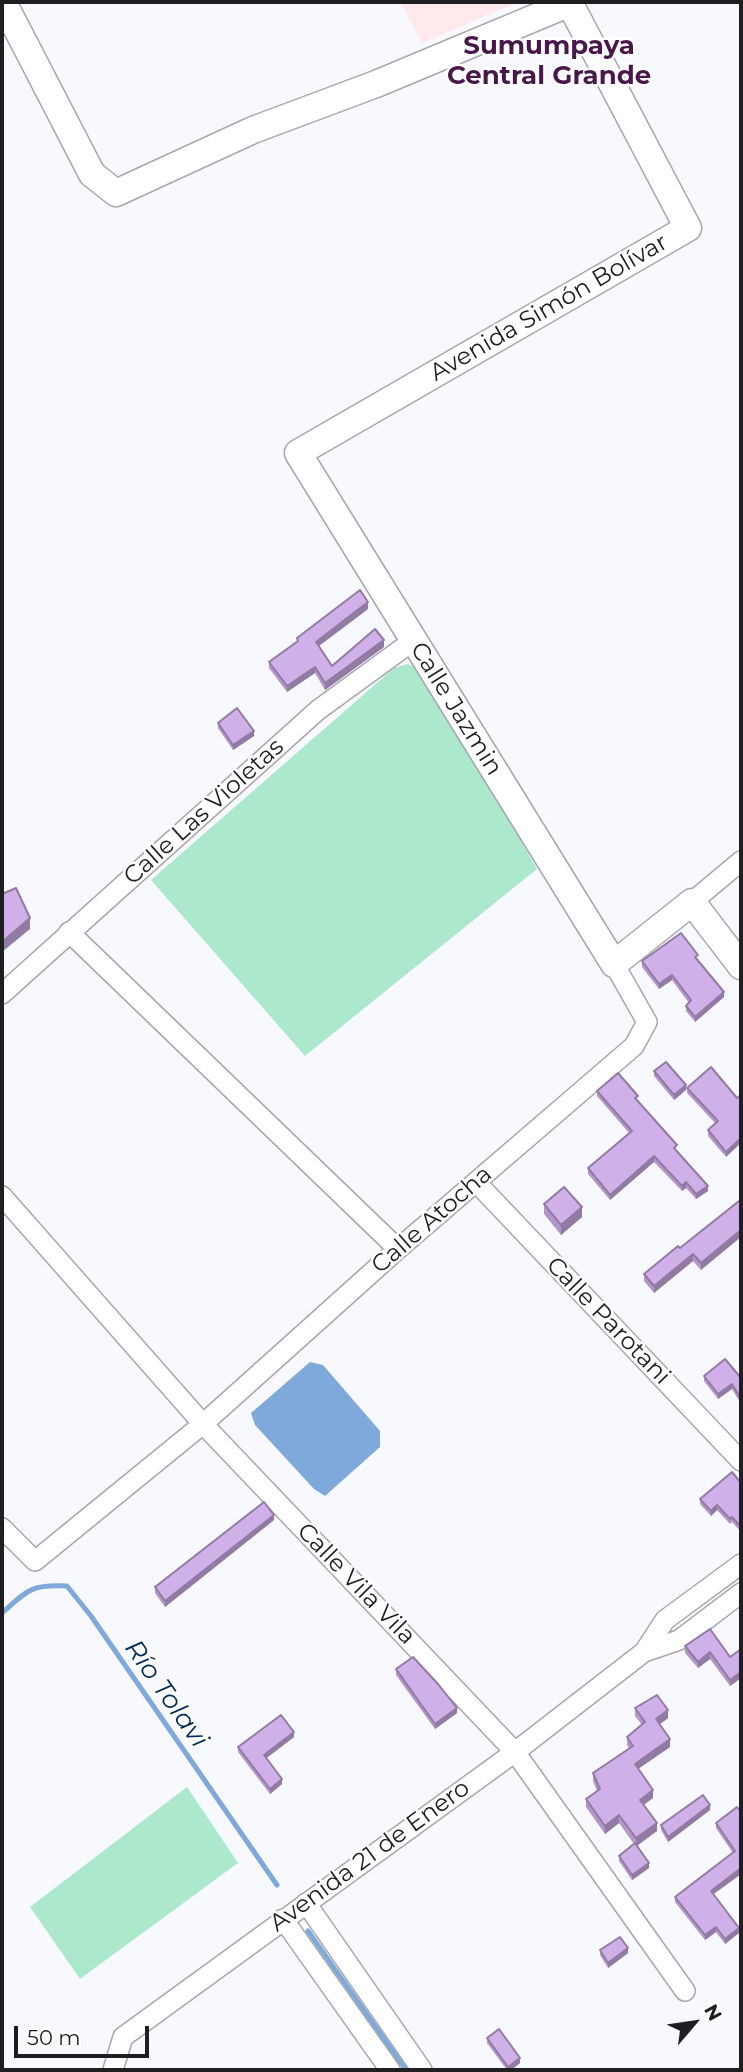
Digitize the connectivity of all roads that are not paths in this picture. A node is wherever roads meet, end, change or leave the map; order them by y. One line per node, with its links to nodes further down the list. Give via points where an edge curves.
1 (3, 2): 2 (street, via 92,174 116,193 253,130)
2 (570, 3): 3 (street, Avenida Simón Bolívar, via 688,228)
3 (299, 453): 4 (street, Calle Jazmin)
4 (414, 640): 7 (street, Calle Las Violetas, via 318,710); 8 (street, Calle Jazmin)
5 (741, 861): 6 (street)
6 (692, 902): 8 (street); 9 (street)
7 (69, 932): 10 (street, Calle Las Violetas); 13 (street)
8 (614, 964): 11 (street, Calle Atocha, via 647,1022 634,1046)
9 (741, 966)
10 (2, 994)
11 (476, 1182): 13 (street, Calle Atocha); 15 (street, Calle Parotani)
12 (2, 1196): 14 (street, Calle Vila Vila)
13 (398, 1249): 14 (street, Calle Atocha)
14 (203, 1424): 16 (street, Calle Atocha, via 35,1561); 21 (street, Calle Vila Vila)
15 (741, 1461)
16 (2, 1528)
17 (741, 1564): 18 (street, Avenida 21 de Enero)
18 (722, 1579): 19 (street); 20 (street, Avenida 21 de Enero, via 665,1620)
19 (739, 1600): 20 (street, Avenida 21 de Enero, via 679,1640)
20 (644, 1652): 21 (street, Avenida 21 de Enero)
21 (515, 1752): 22 (street, Avenida 21 de Enero); 24 (street, Calle Vila Vila)
22 (306, 1903): 23 (street, Avenida 21 de Enero); 27 (street)
23 (284, 1919): 25 (street, Avenida 21 de Enero, via 122,2037); 26 (street)
24 (685, 1991)
25 (113, 2070)
26 (390, 2070)
27 (422, 2070)

